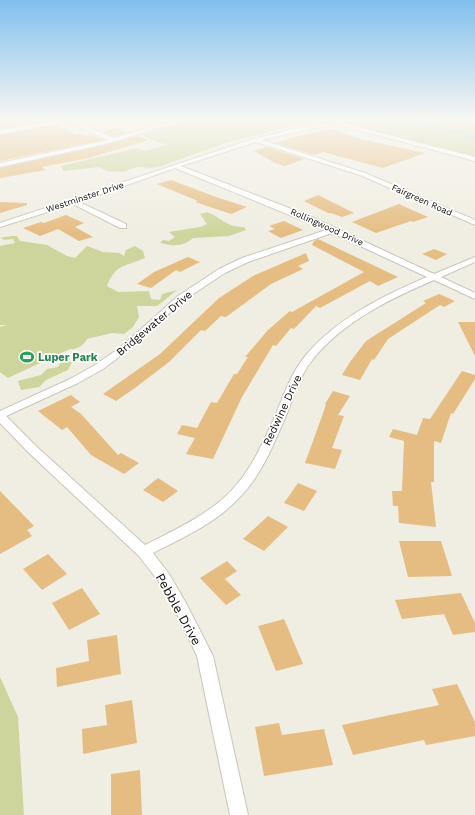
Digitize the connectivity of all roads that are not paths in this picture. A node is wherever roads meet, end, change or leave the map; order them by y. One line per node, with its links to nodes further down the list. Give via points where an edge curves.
1 (31, 158): 4 (street)
2 (198, 158): 5 (street, Westminster Drive)
3 (310, 158): 7 (street, Fairgreen Road, via 384,183)
4 (0, 165)
5 (175, 166): 6 (street, Westminster Drive); 10 (street, Rollingwood Drive, via 240,190)
6 (72, 201): 8 (street, Westminster Drive); 9 (street)
7 (475, 223)
8 (0, 225)
9 (123, 226)
10 (332, 230): 12 (street, Rollingwood Drive); 14 (street, Bridgewater Drive, via 245,260 222,271 181,298 124,350 99,367)
11 (475, 259): 12 (street, Redwine Drive)
12 (435, 277): 13 (street, Rollingwood Drive); 15 (street, Redwine Drive, via 401,291 360,313 313,352 298,373 259,461 242,488 214,512)
13 (475, 296)
14 (0, 416): 15 (street, Pebble Drive, via 32,450)
15 (144, 552): 16 (street, Pebble Drive, via 164,578 205,656)
16 (239, 815)

